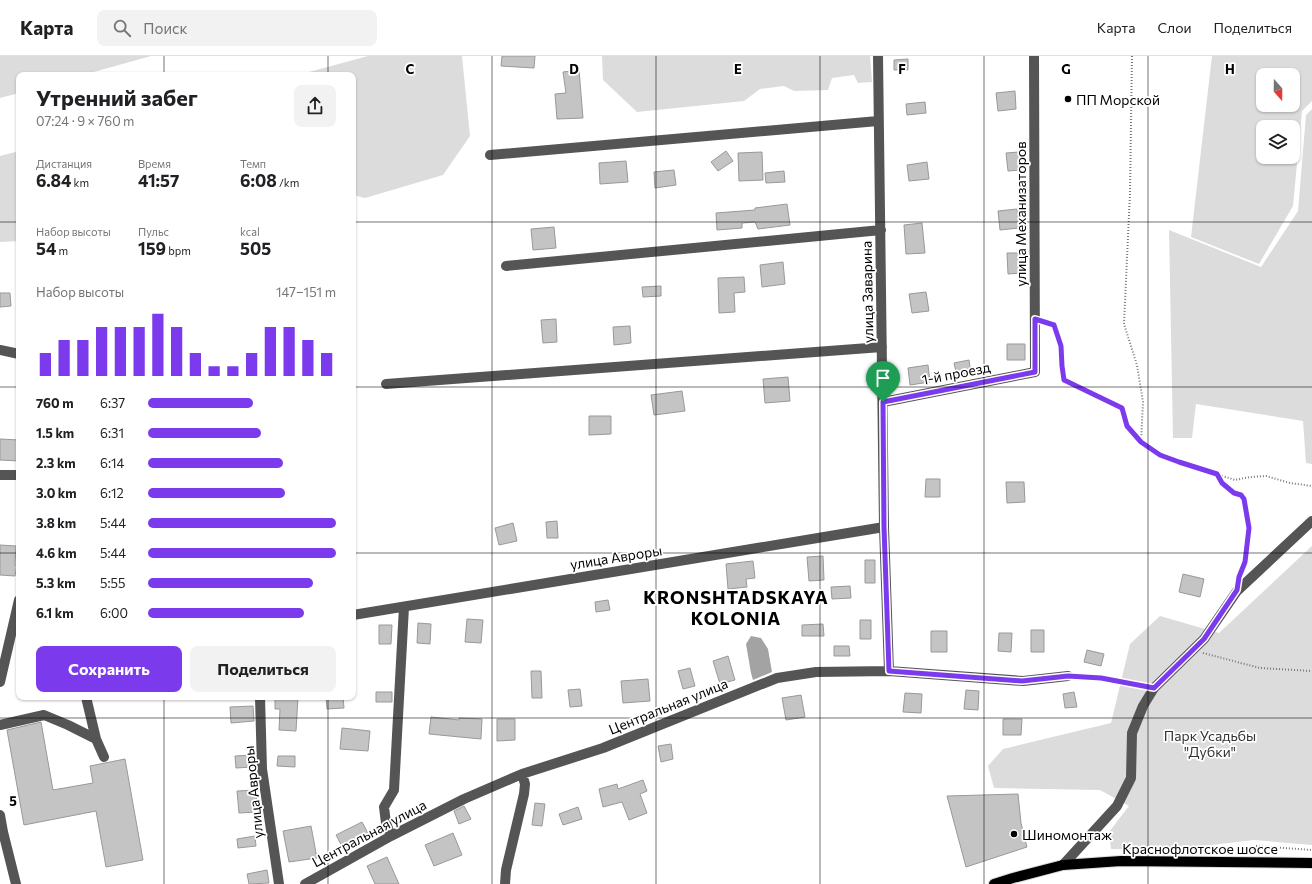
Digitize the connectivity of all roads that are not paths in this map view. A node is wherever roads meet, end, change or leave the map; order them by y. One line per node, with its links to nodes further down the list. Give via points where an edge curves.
1 (878, 56): 3 (street, улица Заварина)
2 (1034, 56): 10 (street, улица Механизаторов)
3 (878, 121): 4 (street); 5 (street, улица Заварина)
4 (490, 155)
5 (880, 230): 6 (street); 7 (street, улица Заварина)
6 (506, 266)
7 (882, 347): 11 (street); 12 (street, улица Заварина)
8 (0, 350): 9 (street)
9 (16, 353)
10 (1035, 372): 12 (street, 1-й проезд)
11 (386, 384)
12 (883, 402): 16 (street, улица Заварина)
13 (0, 475): 14 (street)
14 (16, 475)
15 (1312, 521): 32 (street, via 1237,590 1204,639 1154,688 1132,733 1131,778 1117,806)
16 (884, 527): 17 (street, улица Авроры); 20 (street, улица Заварина)
17 (404, 607): 19 (street, улица Авроры); 30 (street, via 394,790 384,807)
18 (16, 614): 22 (street)
19 (356, 615)
20 (889, 671): 21 (street, Центральная улица, via 1022,681); 28 (street, Центральная улица, via 816,672 777,678 603,748)
21 (1068, 676)
22 (0, 682)
23 (87, 700): 26 (street)
24 (260, 700): 34 (street, улица Авроры, via 262,769)
25 (0, 725): 26 (street, via 44,715)
26 (96, 739): 27 (street)
27 (104, 757)
28 (522, 774): 30 (street, Центральная улица, via 464,799); 36 (street, via 524,794)
29 (0, 815): 33 (street)
30 (391, 836): 35 (street, Центральная улица)
31 (1312, 863): 32 (main road, Краснофлотское шоссе, via 1121,861)
32 (1063, 865): 37 (main road, Краснофлотское шоссе)
33 (16, 884)
34 (279, 884)
35 (305, 884)
36 (505, 884)
37 (994, 884)

